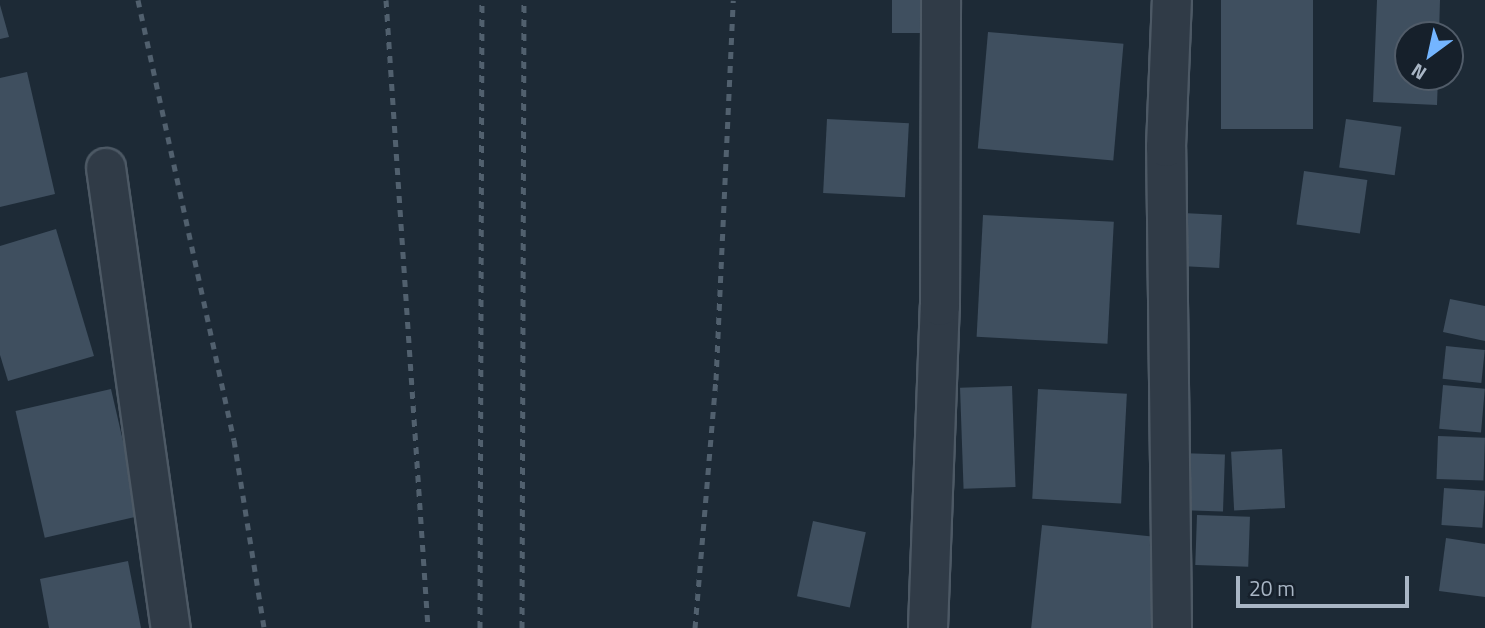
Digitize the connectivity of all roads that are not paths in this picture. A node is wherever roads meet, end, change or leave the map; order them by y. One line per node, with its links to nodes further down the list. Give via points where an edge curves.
1 (941, 0): 5 (street, via 940,306)
2 (1172, 0): 6 (street, via 1166,147)
3 (106, 168): 4 (street)
4 (171, 628)
5 (928, 628)
6 (1172, 628)

